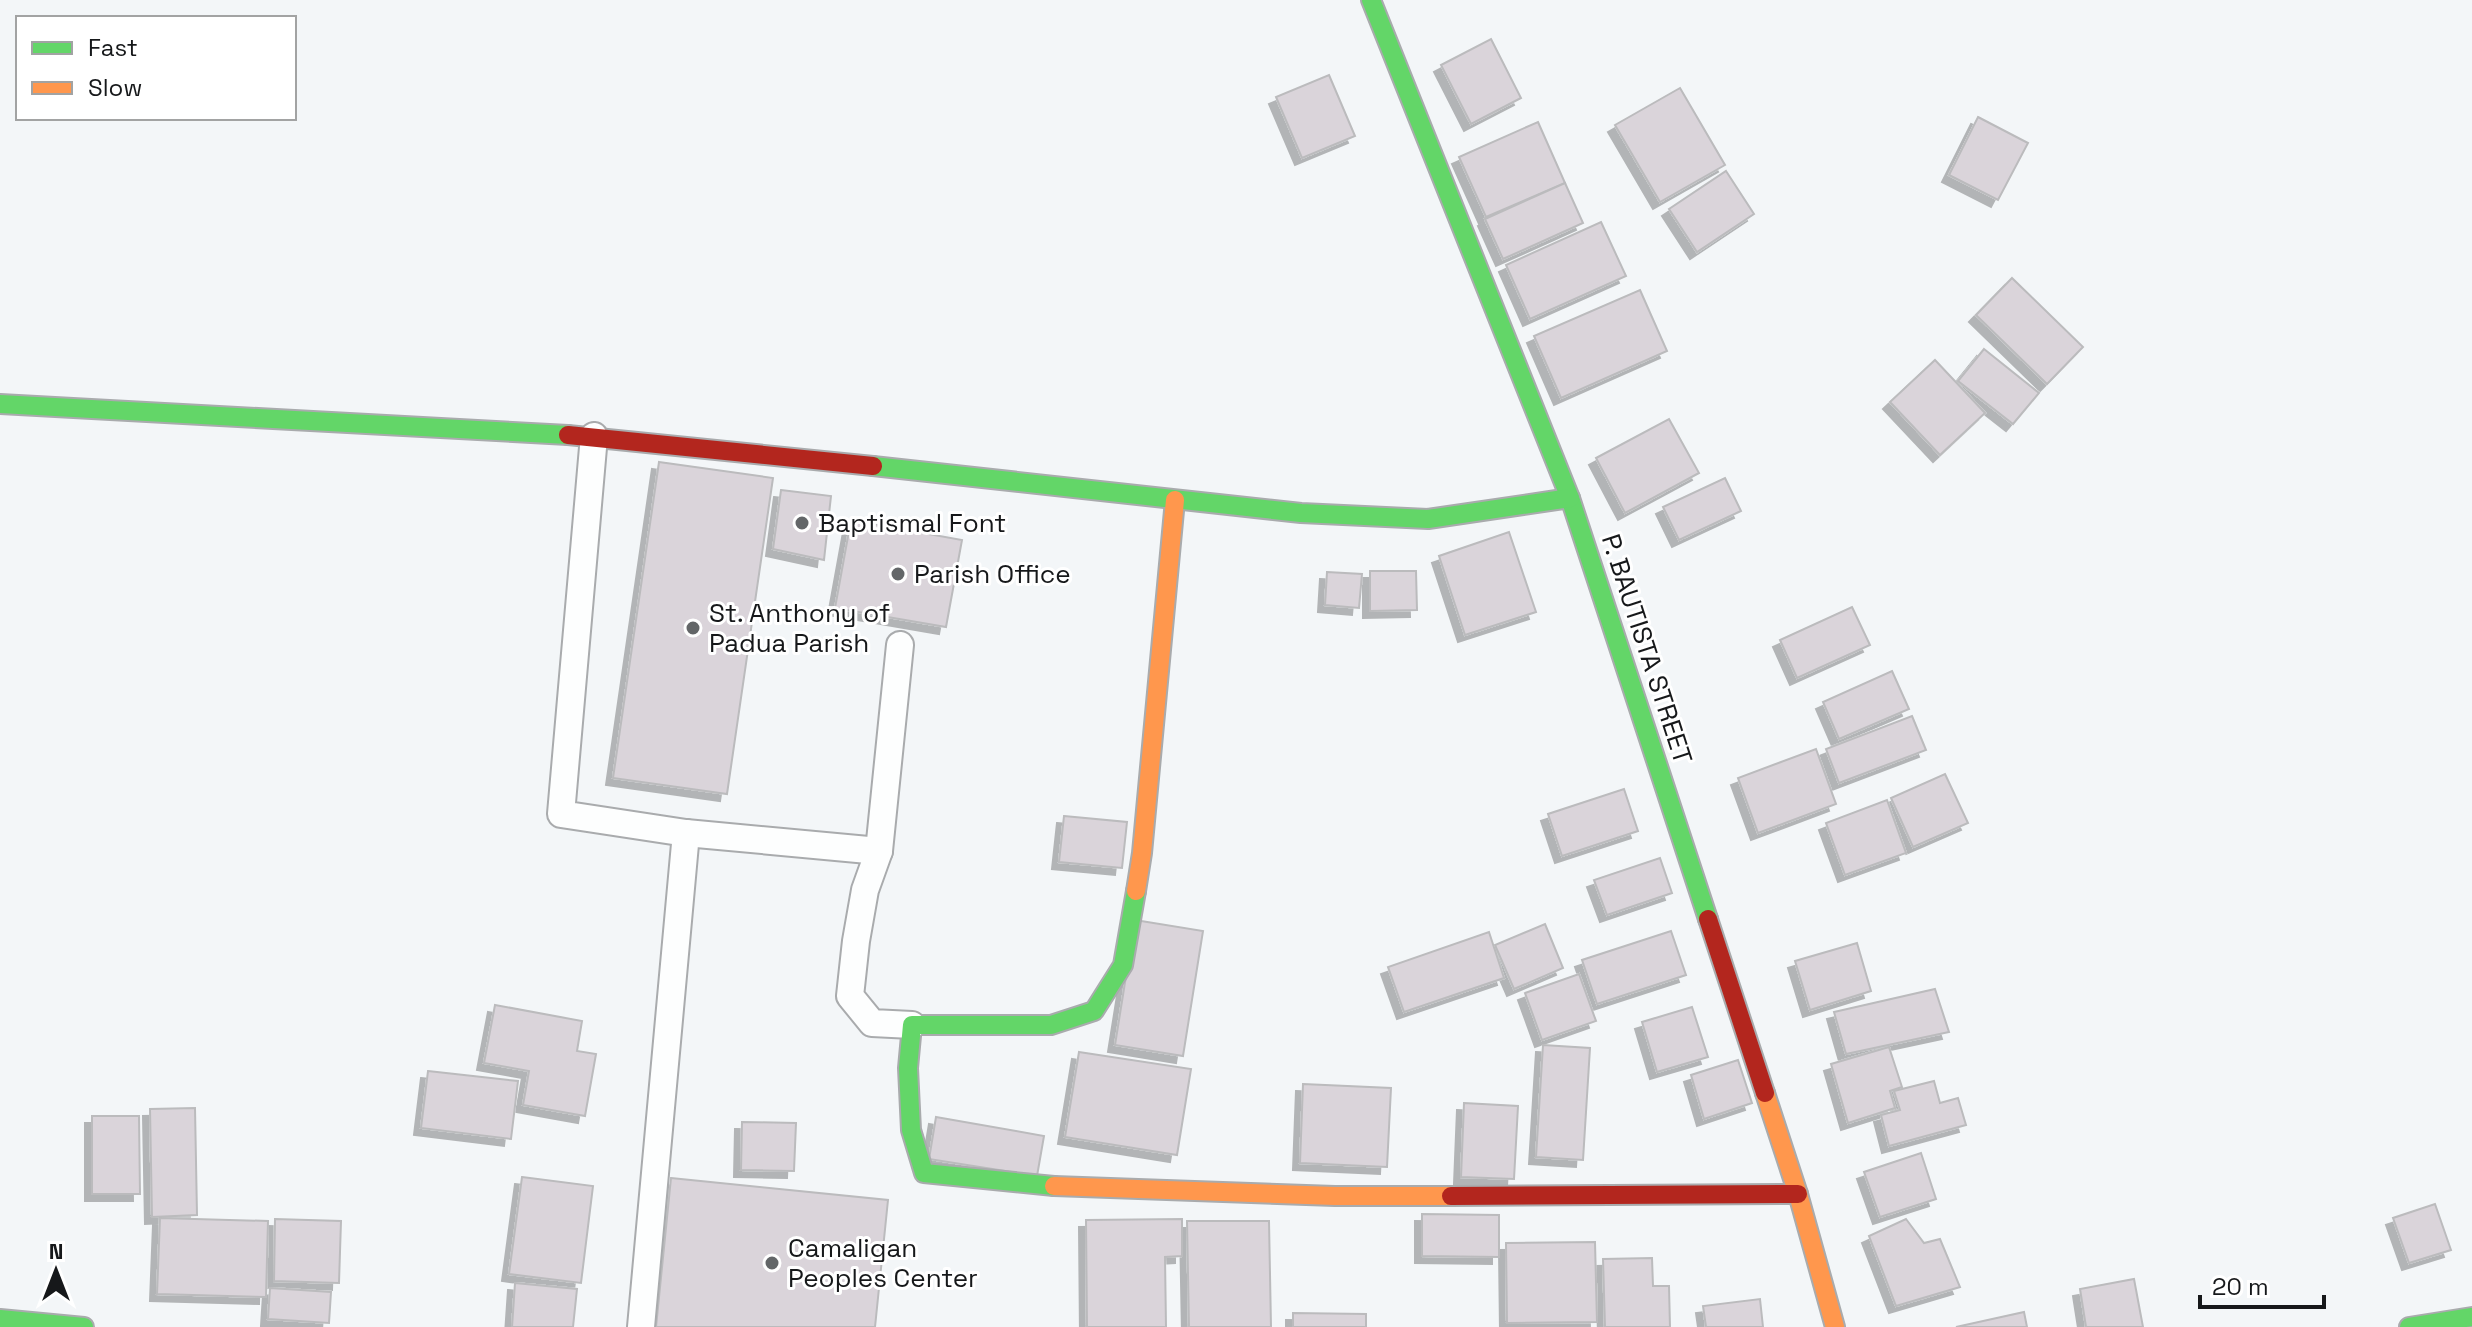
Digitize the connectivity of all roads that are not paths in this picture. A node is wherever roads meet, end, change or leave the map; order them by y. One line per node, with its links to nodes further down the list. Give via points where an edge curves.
1 (1371, 0): 4 (street, P. BAUTISTA STREET)
2 (0, 404): 3 (street)
3 (594, 436): 5 (street); 7 (lane, via 561,814)
4 (1570, 498): 5 (street, via 1428,519); 10 (street, P. BAUTISTA STREET)
5 (1175, 500): 9 (street, via 1142,853 1123,965 1094,1011 1051,1025)
6 (900, 645): 8 (lane)
7 (686, 833): 8 (lane); 14 (lane)
8 (879, 851): 9 (lane, via 865,890 850,996 872,1023)
9 (912, 1025): 10 (street, via 911,1130 924,1173 1086,1189 1335,1196)
10 (1798, 1194): 15 (street, P. BAUTISTA STREET)
11 (2472, 1317): 16 (street)
12 (0, 1319): 13 (street)
13 (84, 1327)
14 (641, 1327)
15 (1835, 1327)
16 (2409, 1327)

